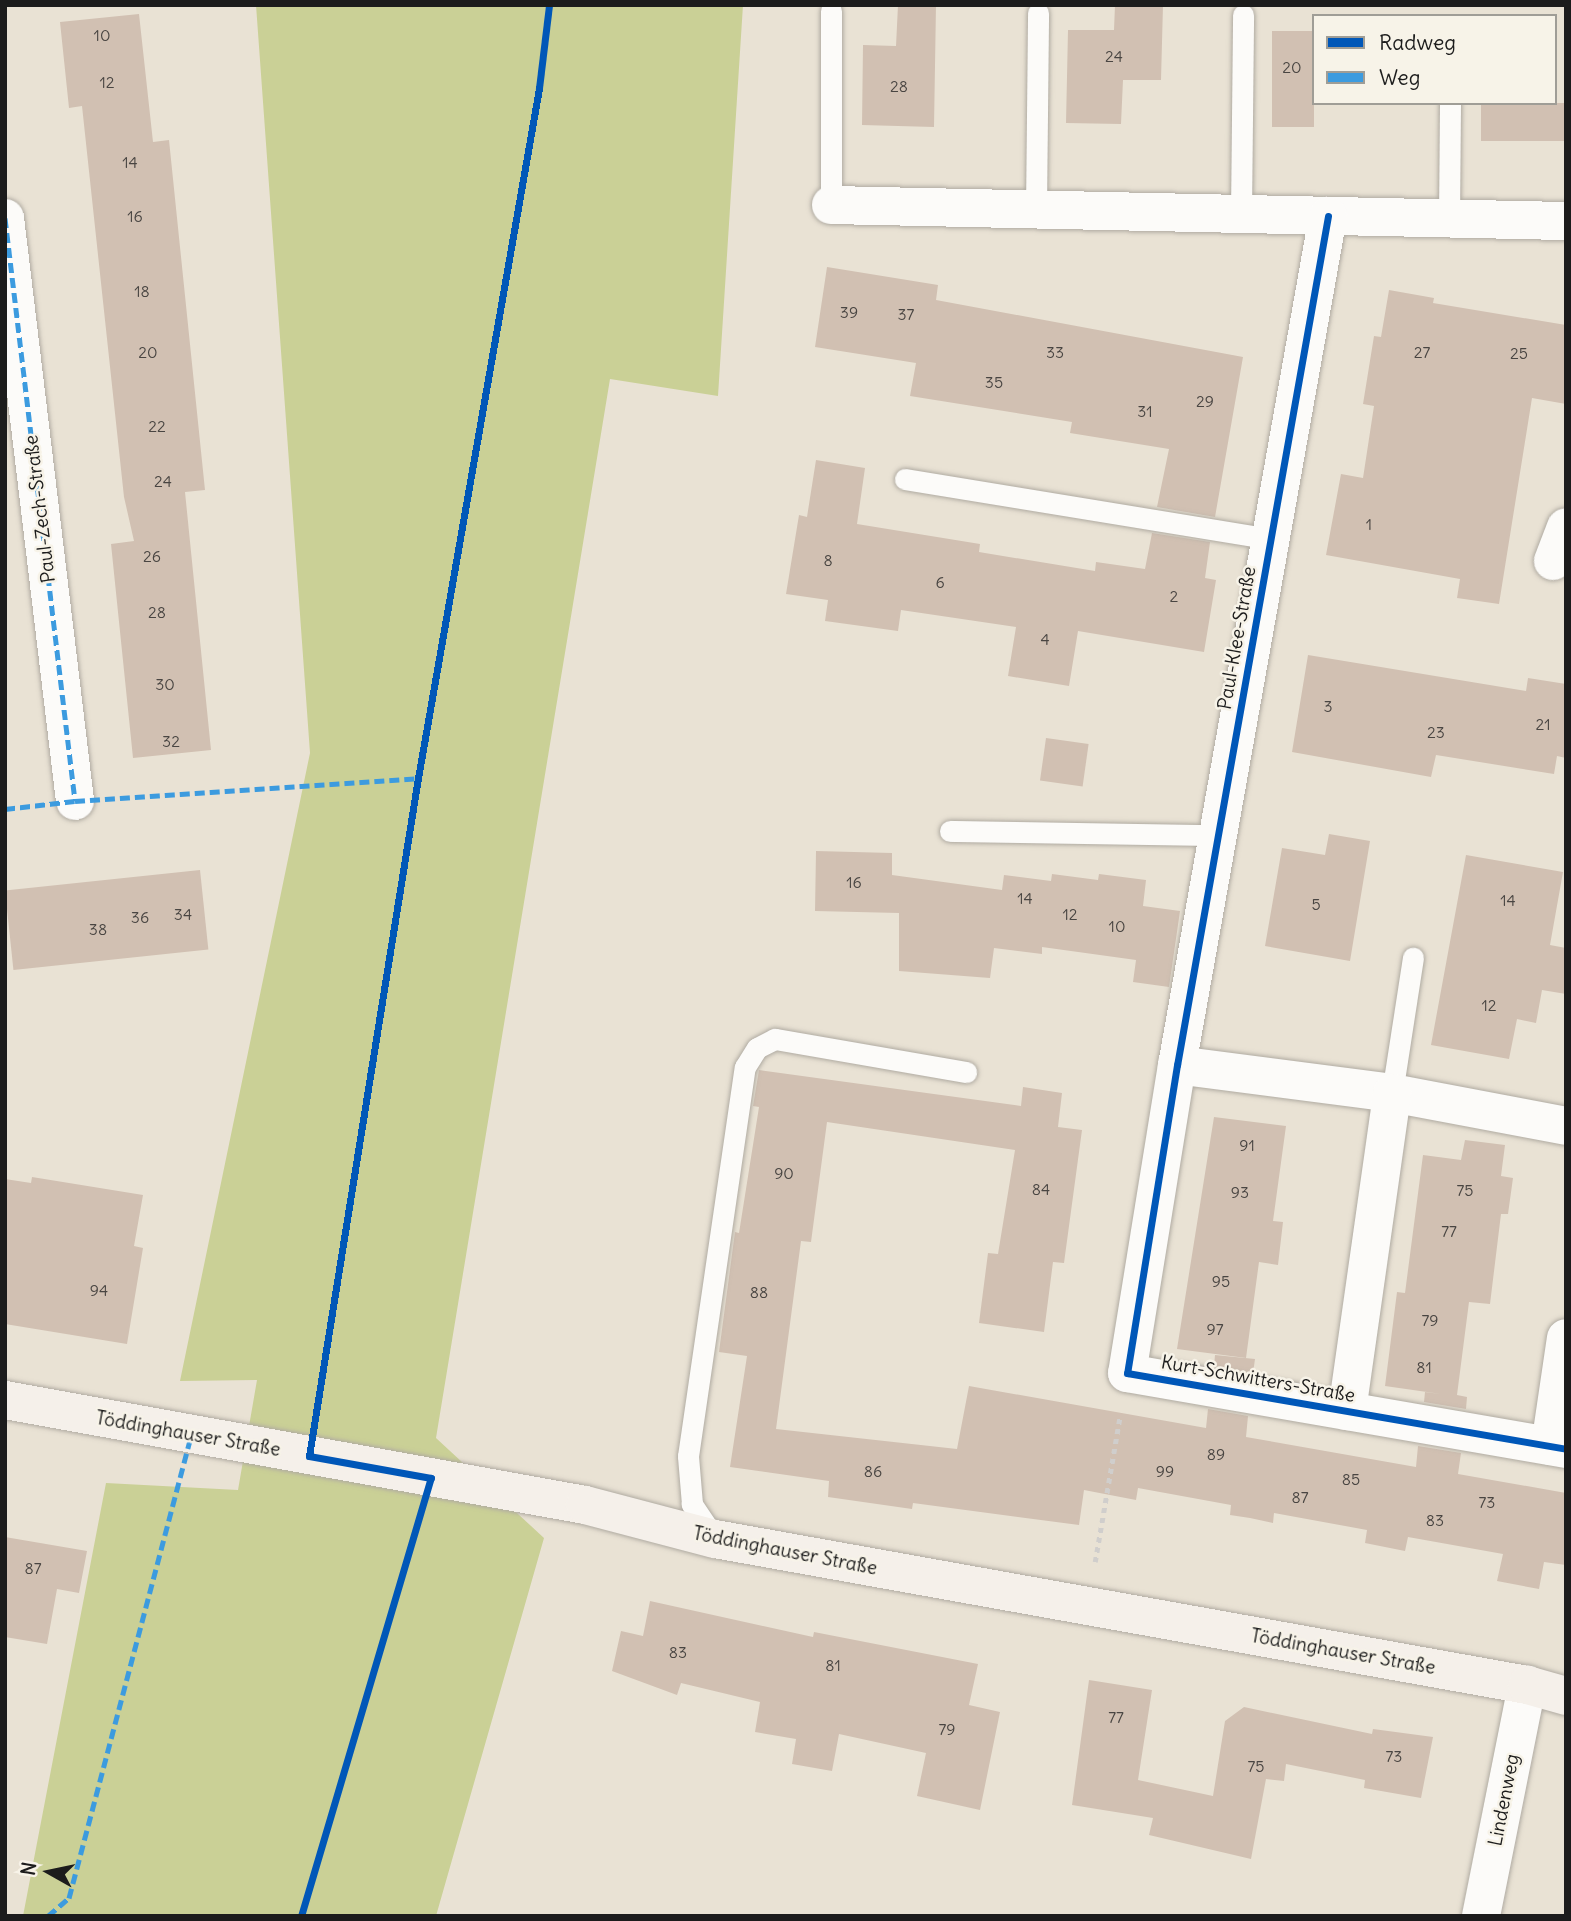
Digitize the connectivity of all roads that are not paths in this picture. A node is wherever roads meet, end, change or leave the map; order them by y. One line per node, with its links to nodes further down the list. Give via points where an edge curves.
1 (831, 11): 5 (lane)
2 (1038, 13): 6 (lane)
3 (1243, 15): 7 (lane)
4 (1450, 105): 10 (lane)
5 (831, 205): 6 (street)
6 (1036, 210): 7 (street)
7 (1241, 214): 8 (street)
8 (1328, 216): 10 (street); 13 (street, Paul-Klee-Straße)
9 (5, 218): 14 (street, Paul-Zech-Straße)
10 (1449, 219): 11 (street)
11 (1566, 221)
12 (905, 479): 13 (lane)
13 (1270, 539): 16 (street, Paul-Klee-Straße)
14 (75, 801)
15 (950, 831): 16 (lane)
16 (1218, 835): 18 (street, Paul-Klee-Straße)
17 (1413, 957): 20 (lane, Kurt-Schwitters-Straße)
18 (1177, 1065): 20 (street); 24 (street, Kurt-Schwitters-Straße, via 1127,1373)
19 (966, 1072): 26 (lane, via 775,1039 757,1048 745,1067 688,1456 692,1504)
20 (1392, 1093): 21 (street); 24 (street, Kurt-Schwitters-Straße)
21 (1566, 1126)
22 (1566, 1338): 25 (street, Kurt-Schwitters-Straße)
23 (5, 1400): 26 (street, Töddinghauser Straße, via 585,1504)
24 (1347, 1411): 25 (street, Kurt-Schwitters-Straße)
25 (1558, 1447)
26 (715, 1539): 27 (street, Töddinghauser Straße)
27 (1527, 1685): 28 (street, Töddinghauser Straße); 29 (street, Lindenweg)
28 (1566, 1696)
29 (1481, 1916)

